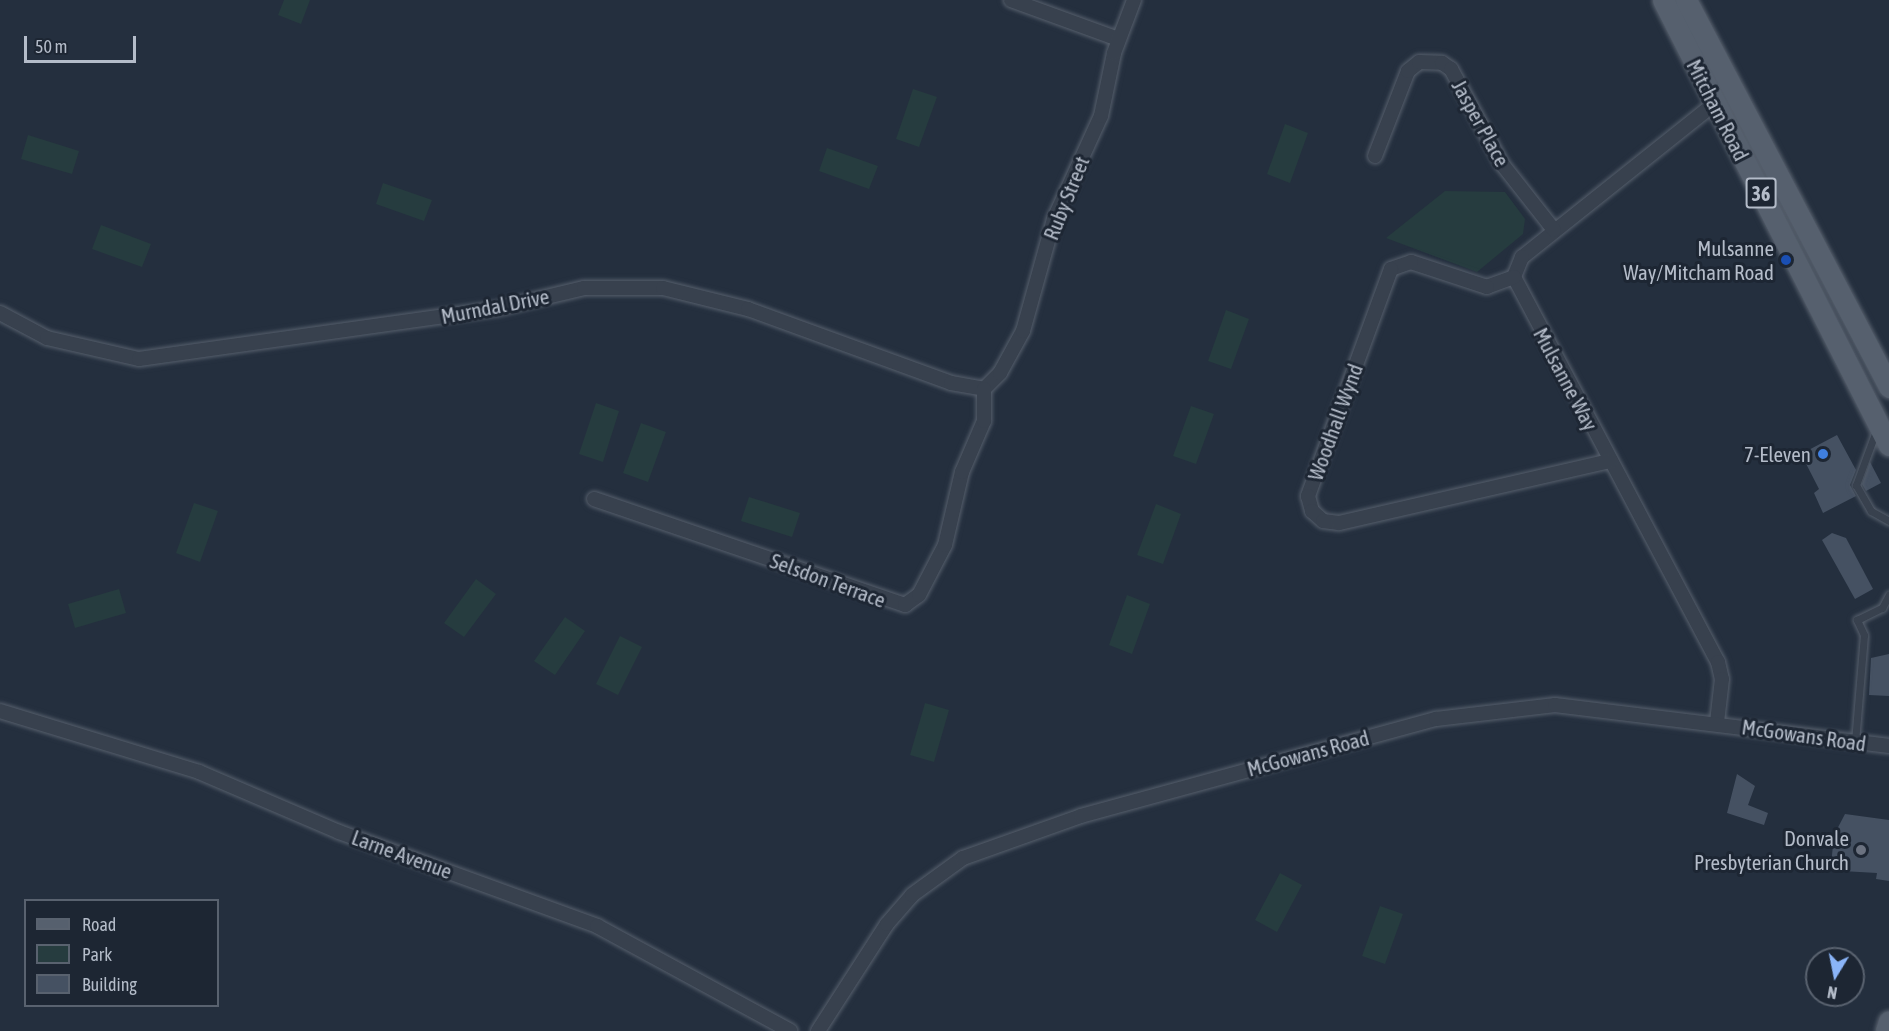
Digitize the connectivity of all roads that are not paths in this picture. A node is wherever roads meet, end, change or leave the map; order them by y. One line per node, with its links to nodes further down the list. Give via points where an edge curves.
1 (1011, 0): 5 (street)
2 (1134, 0): 5 (street, Ruby Street)
3 (1663, 0): 7 (main road, Mitcham Road / 36)
4 (1686, 0): 6 (main road, Mitcham Road / 36)
5 (1118, 39): 14 (street, Ruby Street, via 1101,116 1054,219 1023,331 1000,373)
6 (1733, 92): 7 (main road); 12 (main road, Mitcham Road / 36)
7 (1714, 104): 9 (street); 13 (main road, Mitcham Road / 36)
8 (1375, 156): 9 (street, Jasper Place, via 1408,71 1419,62 1442,63 1451,69 1502,164)
9 (1554, 230): 10 (street, via 1522,257)
10 (1514, 277): 17 (street, Mulsanne Way); 17 (street, Woodhall Wynd, via 1487,286 1410,262 1391,269 1308,496 1312,511 1323,521 1340,523)
11 (0, 313): 14 (street, Murndal Drive, via 47,338 139,359 496,309 584,288 663,288 748,309 951,383)
12 (1886, 376): 13 (main road)
13 (1860, 387): 15 (main road, Mitcham Road / 36)
14 (984, 389): 18 (street, Selsdon Terrace, via 984,420 962,472 945,545 919,595 905,605)
15 (1879, 425): 16 (main road, Mitcham Road / 36); 19 (lane, via 1856,485 1870,510)
16 (1889, 444)
17 (1610, 461): 22 (street, Mulsanne Way, via 1718,662 1722,679)
18 (594, 499)
19 (1889, 521)
20 (1889, 595): 23 (lane, via 1882,608 1857,620 1864,635)
21 (0, 711): 26 (street, Larne Avenue, via 199,772 339,832 597,926)
22 (1717, 722): 23 (street, McGowans Road); 27 (street, McGowans Road, via 1555,705 1476,710 1002,840 963,858 912,895 871,946)
23 (1855, 742): 24 (street, McGowans Road)
24 (1889, 747)
25 (1889, 1021): 28 (main road)
26 (790, 1031)
27 (818, 1031)
28 (1886, 1031)

